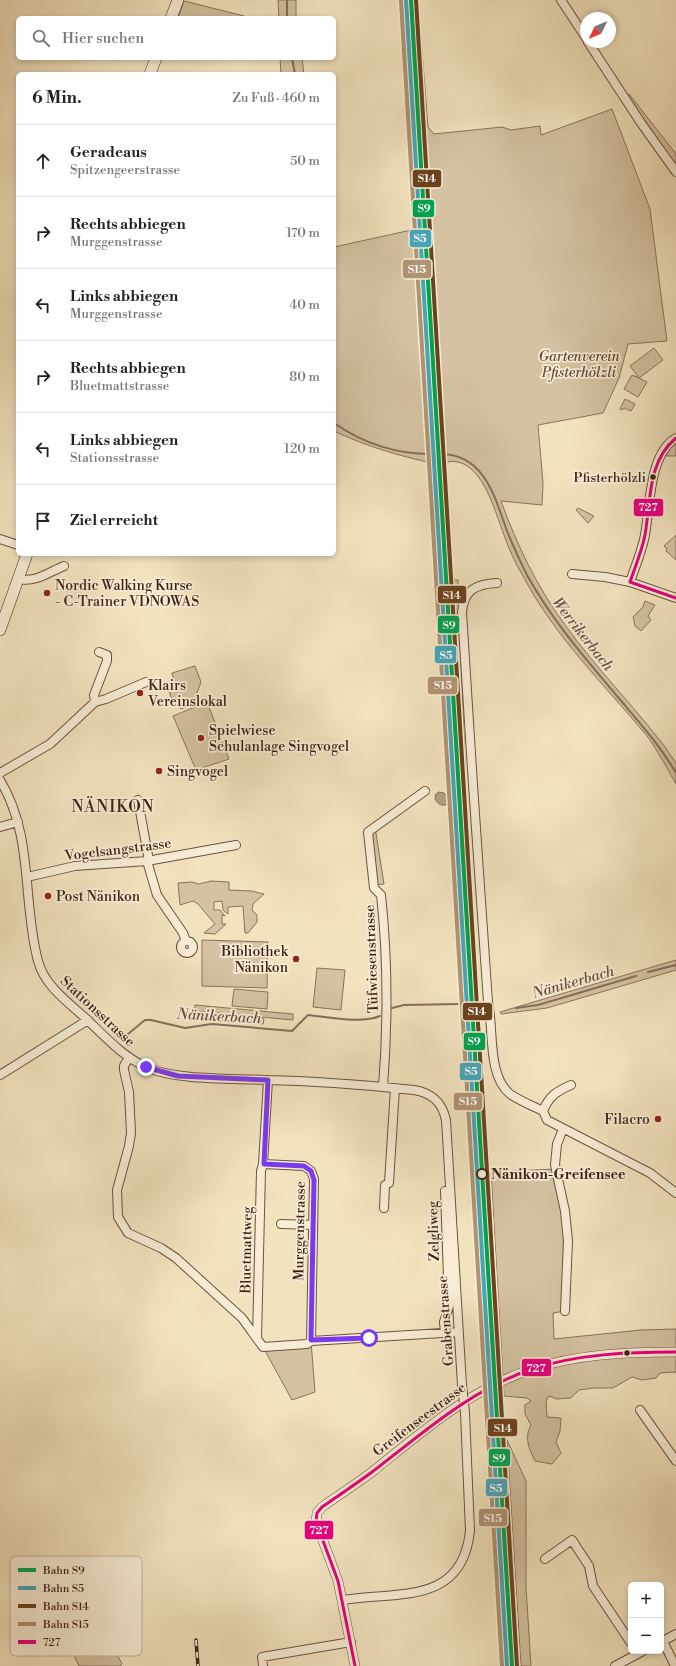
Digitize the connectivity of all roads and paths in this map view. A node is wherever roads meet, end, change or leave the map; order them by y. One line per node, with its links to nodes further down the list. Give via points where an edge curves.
1 (170, 0): 4 (main road)
2 (178, 0): 5 (main road)
3 (561, 0): 6 (street)
4 (165, 16)
5 (172, 16)
6 (580, 29)
7 (592, 48): 12 (street)
8 (148, 60): 10 (main road)
9 (155, 60): 11 (main road)
10 (146, 72)
11 (151, 72)
12 (676, 172)
13 (676, 438): 20 (street, via 658,457 645,536)
14 (0, 539): 15 (street)
15 (16, 544)
16 (26, 556): 19 (main road)
17 (64, 566): 19 (street, via 34,579)
18 (572, 574): 20 (street)
19 (19, 579): 23 (main road)
20 (630, 582): 22 (street)
21 (497, 583): 45 (street, via 482,584 471,591 464,600 462,612 488,1002 495,1064 501,1084 511,1094)
22 (676, 598)
23 (0, 630)
24 (99, 652): 26 (street, via 107,656 107,661 94,695)
25 (146, 682): 26 (street)
26 (95, 702): 27 (street, via 50,744)
27 (0, 773)
28 (0, 780): 31 (street, Stationsstrasse)
29 (425, 790): 42 (street, Tüfwiesenstrasse, via 368,832 374,888 381,895 387,961)
30 (138, 800): 34 (street)
31 (18, 822): 32 (street); 35 (street, Stationsstrasse)
32 (0, 827)
33 (236, 845): 34 (street, Vogelsangstrasse)
34 (148, 861): 35 (street, Vogelsangstrasse, via 75,866); 36 (street, via 157,895)
35 (27, 876): 37 (street, Stationsstrasse, via 34,941 42,971 56,991)
36 (186, 941)
37 (88, 1020): 38 (street, Stationsstrasse); 39 (street)
38 (129, 1057): 40 (street, Stationsstrasse, via 146,1067 178,1076); 56 (street, via 124,1070 130,1092 131,1133 117,1190 116,1206 120,1222 128,1233 176,1258 242,1318)
39 (0, 1075)
40 (268, 1080): 42 (street, Stationsstrasse); 48 (street, Bluetmattweg)
41 (571, 1085): 45 (street, via 554,1094)
42 (383, 1087): 43 (street, Stationsstrasse)
43 (394, 1088): 44 (street, Stationsstrasse, via 420,1091); 50 (street, via 389,1183 385,1185)
44 (431, 1096): 47 (street, Grabenstrasse, via 444,1111)
45 (543, 1111): 46 (street, via 547,1120)
46 (563, 1129): 49 (street, via 650,1173); 53 (street, via 557,1144 555,1165 565,1211 568,1241)
47 (447, 1130): 54 (street, Grabenstrasse); 55 (street, Zelgliweg, via 443,1133 442,1144 449,1306 444,1322)
48 (264, 1164): 52 (street, Murggenstrasse, via 304,1166 311,1171 314,1180); 56 (street, Bluetmattweg)
49 (676, 1193)
50 (384, 1208)
51 (281, 1224): 52 (street)
52 (313, 1225): 57 (street, Murggenstrasse)
53 (565, 1311)
54 (459, 1332): 55 (street); 62 (street, Grabenstrasse, bridge, via 469,1544 455,1572 428,1590)
55 (444, 1333): 57 (street)
56 (257, 1338): 57 (street, via 263,1347 306,1344)
57 (311, 1340)
58 (676, 1352): 62 (street, Greifenseestrasse, via 614,1353 553,1363 509,1377 465,1400 428,1427 317,1513 316,1522)
59 (640, 1410): 60 (street)
60 (676, 1461)
61 (545, 1559): 64 (street, via 572,1540 589,1566 593,1586)
62 (343, 1600): 66 (street, Greifenseestrasse)
63 (676, 1634): 65 (street)
64 (628, 1638)
65 (664, 1640)
66 (351, 1642): 69 (street, via 262,1657); 70 (street, Greifenseestrasse)
67 (664, 1645): 72 (street)
68 (636, 1654): 71 (street)
69 (263, 1666)
70 (354, 1666)
71 (615, 1666)
72 (675, 1666)

